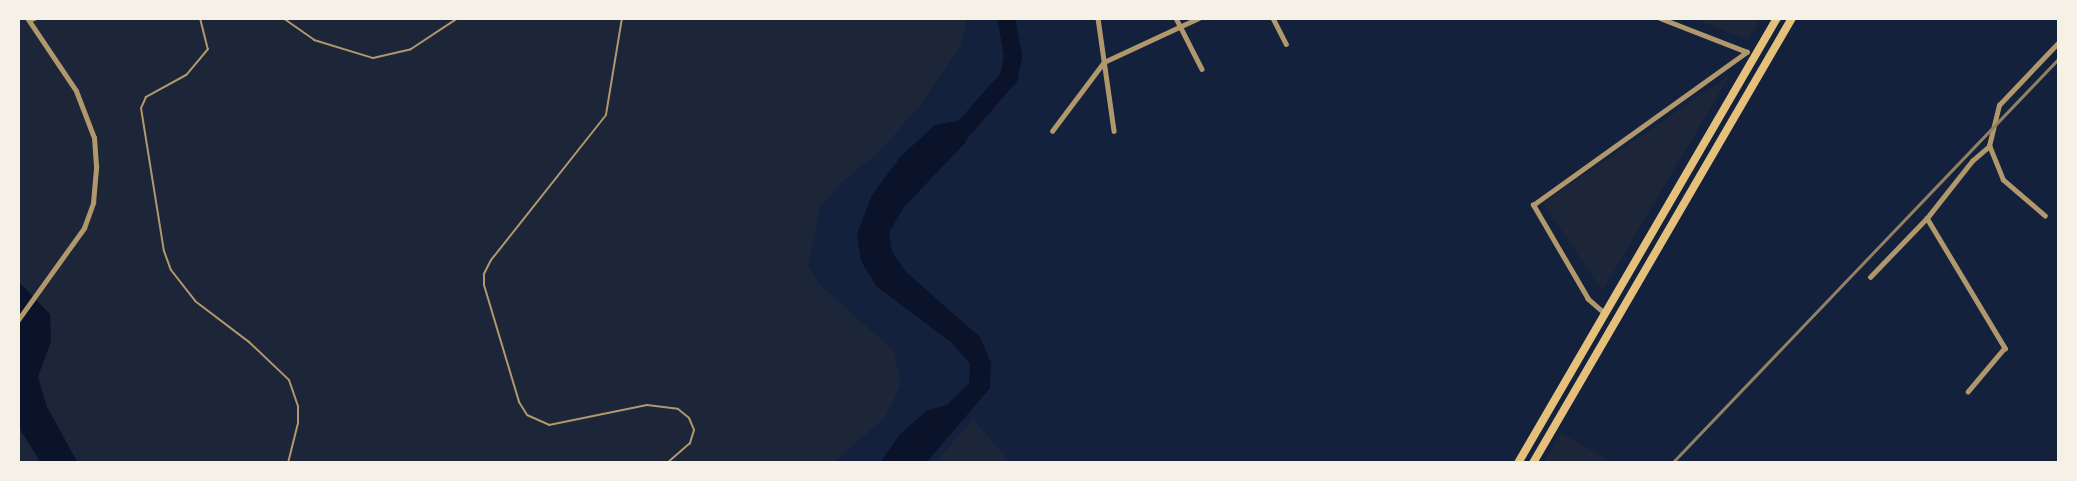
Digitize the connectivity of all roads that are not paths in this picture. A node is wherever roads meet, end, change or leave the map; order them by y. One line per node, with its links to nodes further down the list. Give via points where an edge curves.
1 (39, 18): 13 (lane)
2 (200, 18): 30 (lane, via 208,49 186,75 146,97 141,108 164,250 171,270 195,301 249,342 289,380 298,414)
3 (283, 18): 4 (lane, via 314,40 362,58 373,58 411,49)
4 (458, 18)
5 (622, 18): 31 (lane, via 606,115 491,260 484,285 519,402 527,415 549,425 647,405 678,409 689,418 694,430 690,443)
6 (1098, 18): 19 (street)
7 (1176, 18): 14 (street)
8 (1199, 18): 14 (street)
9 (1273, 18): 16 (street)
10 (1660, 18): 17 (street)
11 (1777, 18): 18 (highway)
12 (1792, 18): 33 (highway)
13 (29, 20): 28 (street, via 76,92 94,138 93,203 84,228)
14 (1180, 27): 19 (street); 20 (street)
15 (2059, 42): 23 (street, via 1999,105)
16 (1286, 44)
17 (1747, 52): 18 (street); 27 (street, via 1533,205 1588,299)
18 (1755, 56): 27 (highway)
19 (1104, 62): 21 (street); 22 (street)
20 (1202, 69)
21 (1052, 130)
22 (1114, 131)
23 (1989, 146): 24 (street, via 2003,180); 25 (street, via 1972,161)
24 (2045, 216)
25 (1927, 218): 26 (street); 29 (street, via 2005,348)
26 (1870, 277)
27 (1605, 314): 32 (highway)
28 (18, 320)
29 (1968, 392)
30 (288, 463)
31 (667, 463)
32 (1518, 463)
33 (1533, 463)

